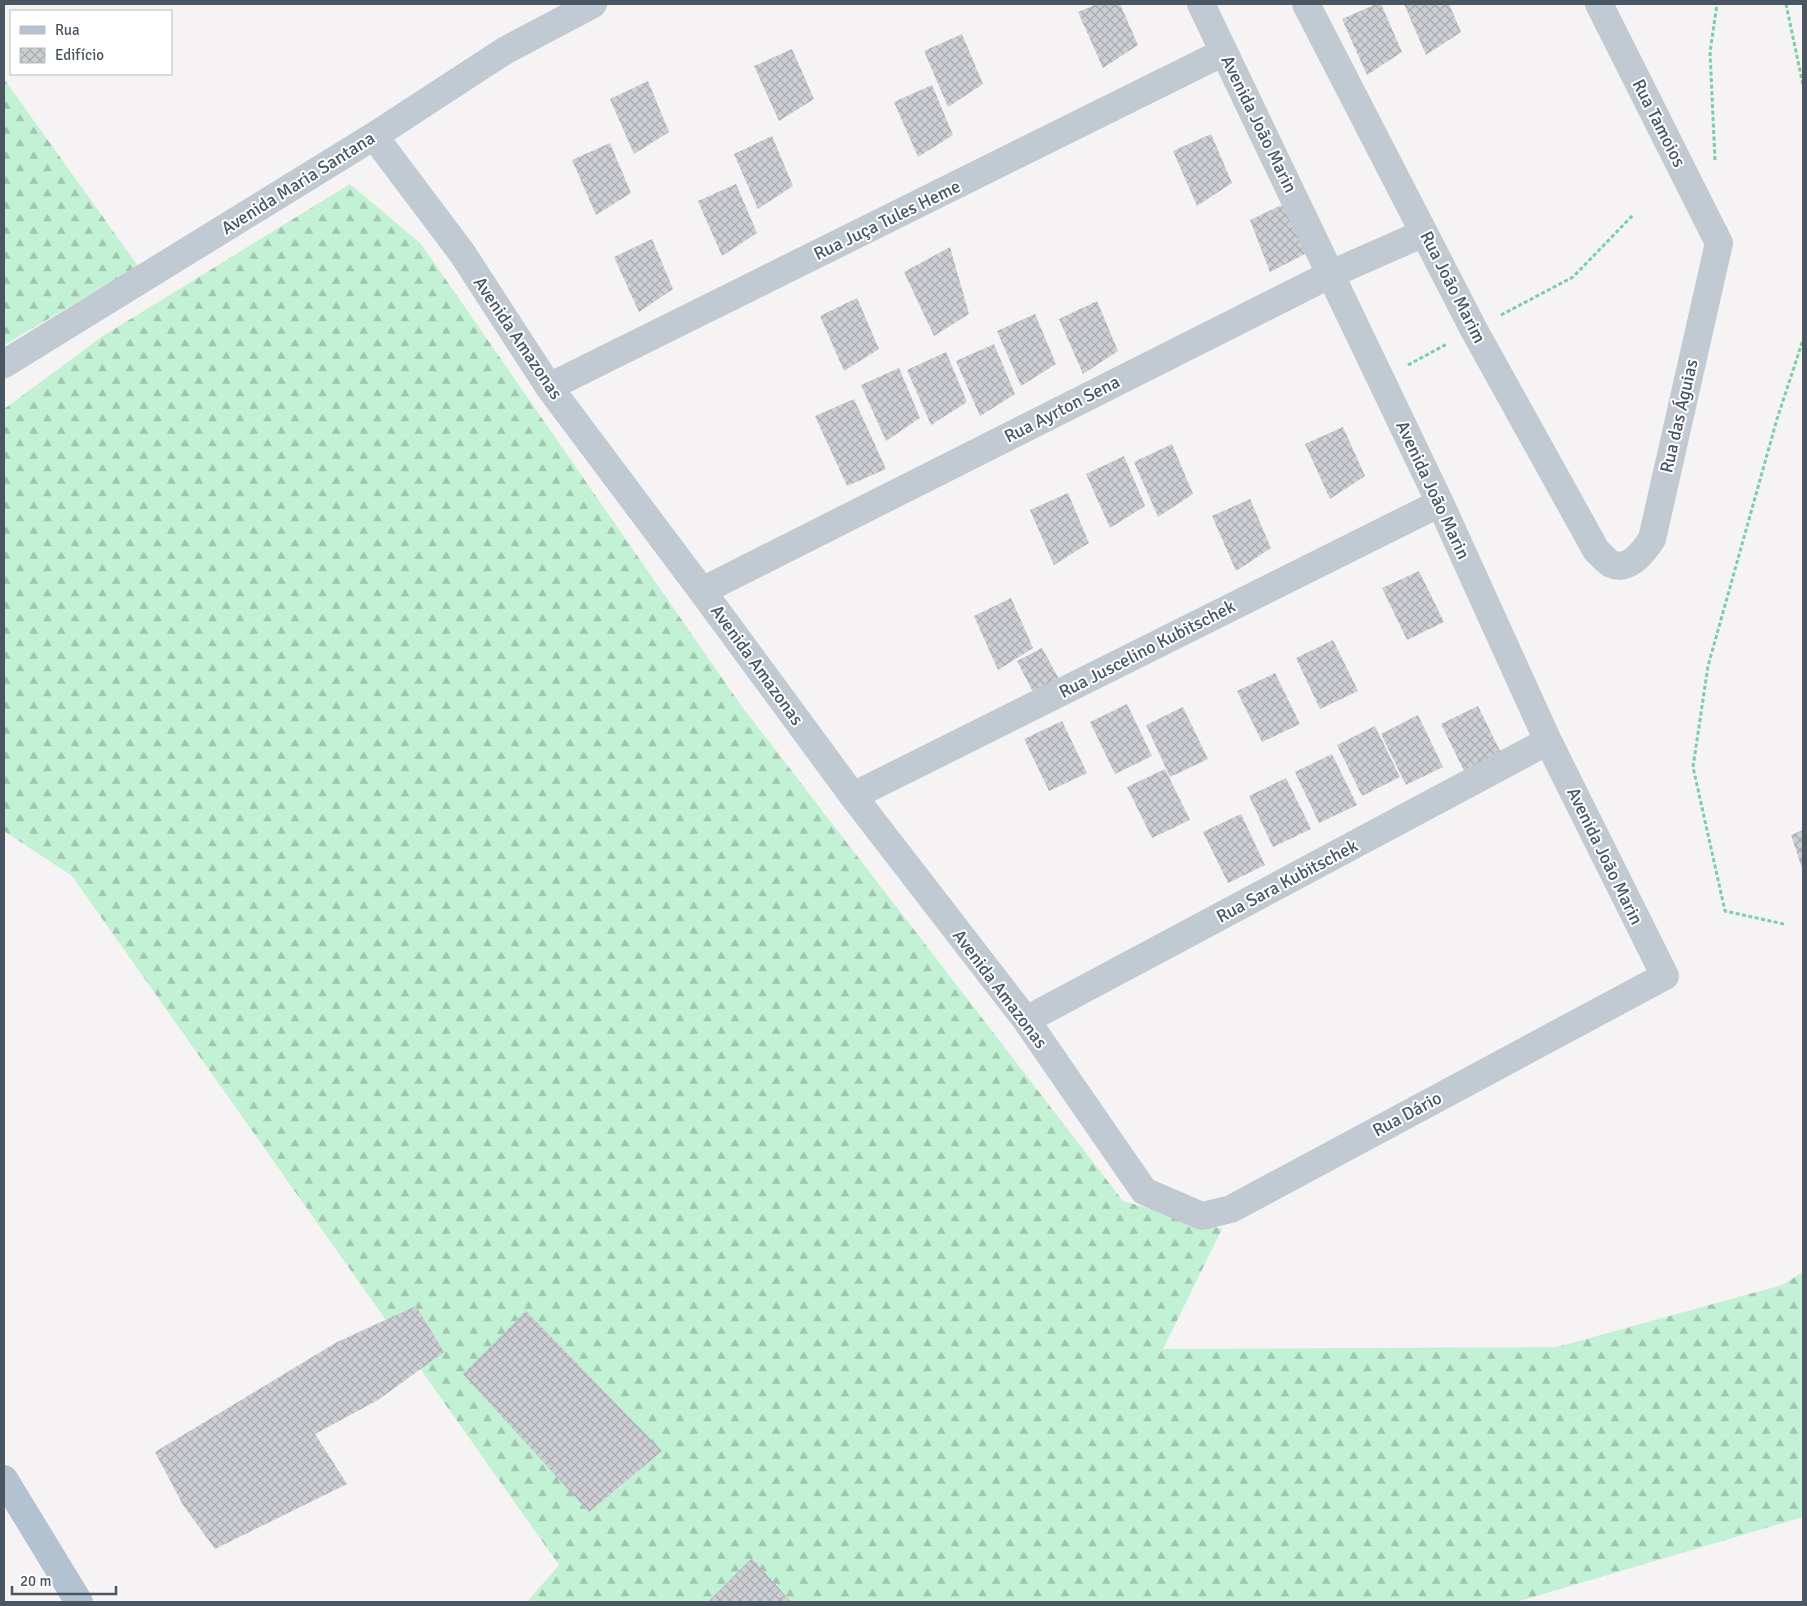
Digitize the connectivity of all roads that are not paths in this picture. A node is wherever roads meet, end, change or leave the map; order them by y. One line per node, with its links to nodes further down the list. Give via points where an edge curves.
1 (593, 4): 6 (street, Avenida Maria Santana, via 506,50)
2 (1201, 4): 5 (street, Avenida João Marin)
3 (1306, 4): 7 (street, Rua João Marim)
4 (1598, 4): 8 (street, Rua Tamoios)
5 (1224, 52): 9 (street, Avenida João Marin); 11 (street, Rua Juça Tules Heme)
6 (374, 136): 10 (street, Avenida Maria Santana); 11 (street, Avenida Amazonas, via 462,253)
7 (1424, 233): 9 (street, Rua Ayrton Sena); 13 (street, Rua João Marim, via 1596,550)
8 (1719, 243): 13 (street, Rua das Águias, via 1652,539 1640,555 1628,563)
9 (1330, 274): 12 (street, Avenida João Marin); 14 (street, Rua Ayrton Sena)
10 (4, 364)
11 (548, 387): 14 (street, Avenida Amazonas)
12 (1440, 503): 15 (street, Avenida João Marin); 16 (street, Rua Juscelino Kubitschek)
13 (1610, 564)
14 (702, 590): 16 (street, Avenida Amazonas)
15 (1548, 741): 17 (street, Avenida João Marin); 18 (street, Rua Sara Kubitschek)
16 (853, 796): 18 (street, Avenida Amazonas)
17 (1665, 976): 19 (street, Rua Dário, via 1231,1209 1202,1216)
18 (1026, 1020): 19 (street, Avenida Amazonas)
19 (1144, 1191)
20 (4, 1479): 21 (main road)
21 (79, 1602)

